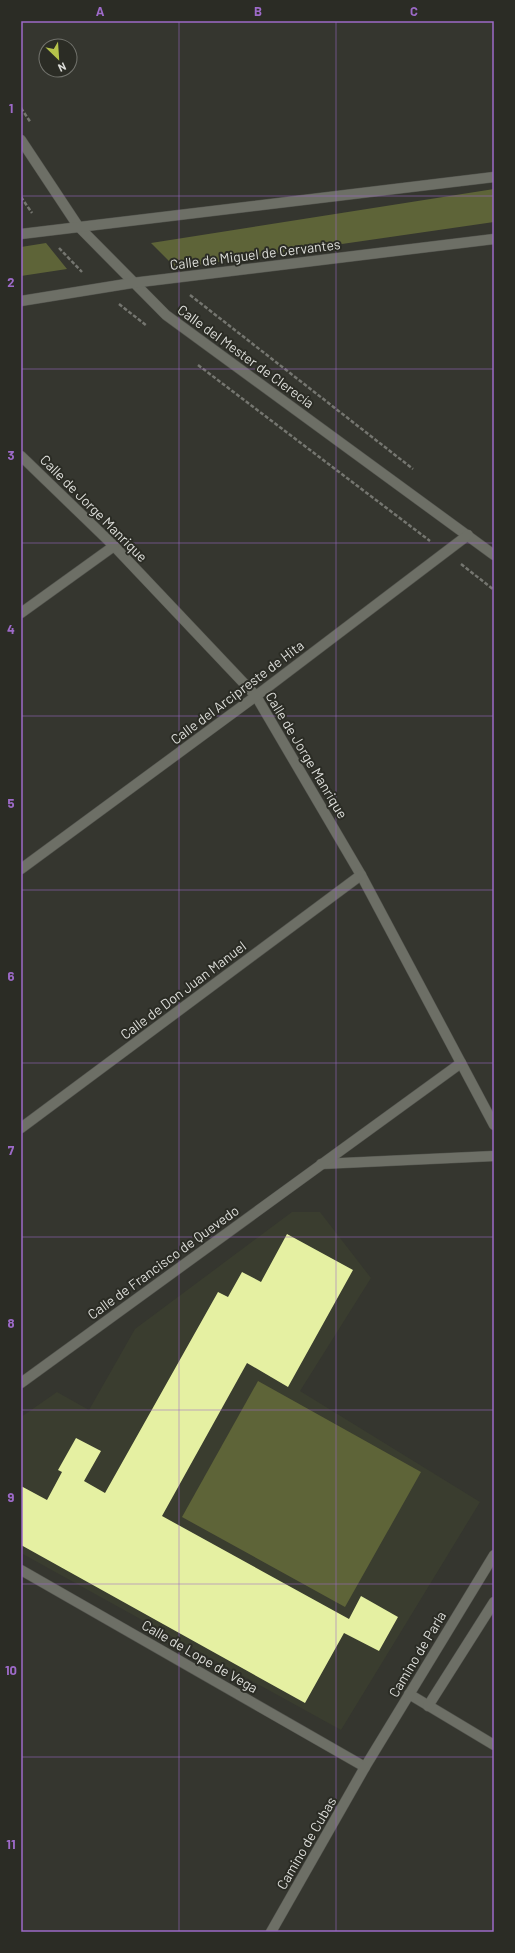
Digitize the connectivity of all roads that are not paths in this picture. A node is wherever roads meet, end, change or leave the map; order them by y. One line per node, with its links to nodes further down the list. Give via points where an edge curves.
1 (21, 140): 3 (street, Calle del Mester de Clerecía)
2 (494, 177): 3 (street)
3 (78, 226): 4 (street); 6 (street, Calle del Mester de Clerecía)
4 (21, 234)
5 (494, 240): 6 (street, Calle de Miguel de Cervantes)
6 (132, 283): 7 (street, Calle de Miguel de Cervantes); 9 (street, Calle del Mester de Clerecía, via 166,314)
7 (21, 301)
8 (21, 456): 10 (street, Calle de Jorge Manrique)
9 (468, 535): 11 (street, Calle del Mester de Clerecía); 13 (street, Calle del Arcipreste de Hita)
10 (114, 546): 12 (street); 13 (street, Calle de Jorge Manrique)
11 (494, 555)
12 (21, 613)
13 (256, 696): 14 (street, Calle del Arcipreste de Hita); 15 (street, Calle de Jorge Manrique)
14 (21, 869)
15 (361, 875): 16 (street, Calle de Jorge Manrique); 18 (street, Calle de Don Juan Manuel)
16 (461, 1063): 17 (street, Calle de Jorge Manrique); 20 (street, Calle de Francisco de Quevedo)
17 (494, 1125)
18 (21, 1128)
19 (494, 1156): 20 (street)
20 (322, 1164): 21 (street, Calle de Francisco de Quevedo)
21 (21, 1383)
22 (494, 1555): 25 (street, Camino de Parla)
23 (21, 1570): 28 (street, Calle de Lope de Vega)
24 (494, 1602): 26 (street)
25 (409, 1694): 26 (street); 28 (street, Camino de Parla)
26 (428, 1706): 27 (street)
27 (494, 1745)
28 (364, 1767): 29 (street, Camino de Cubas)
29 (271, 1932)

